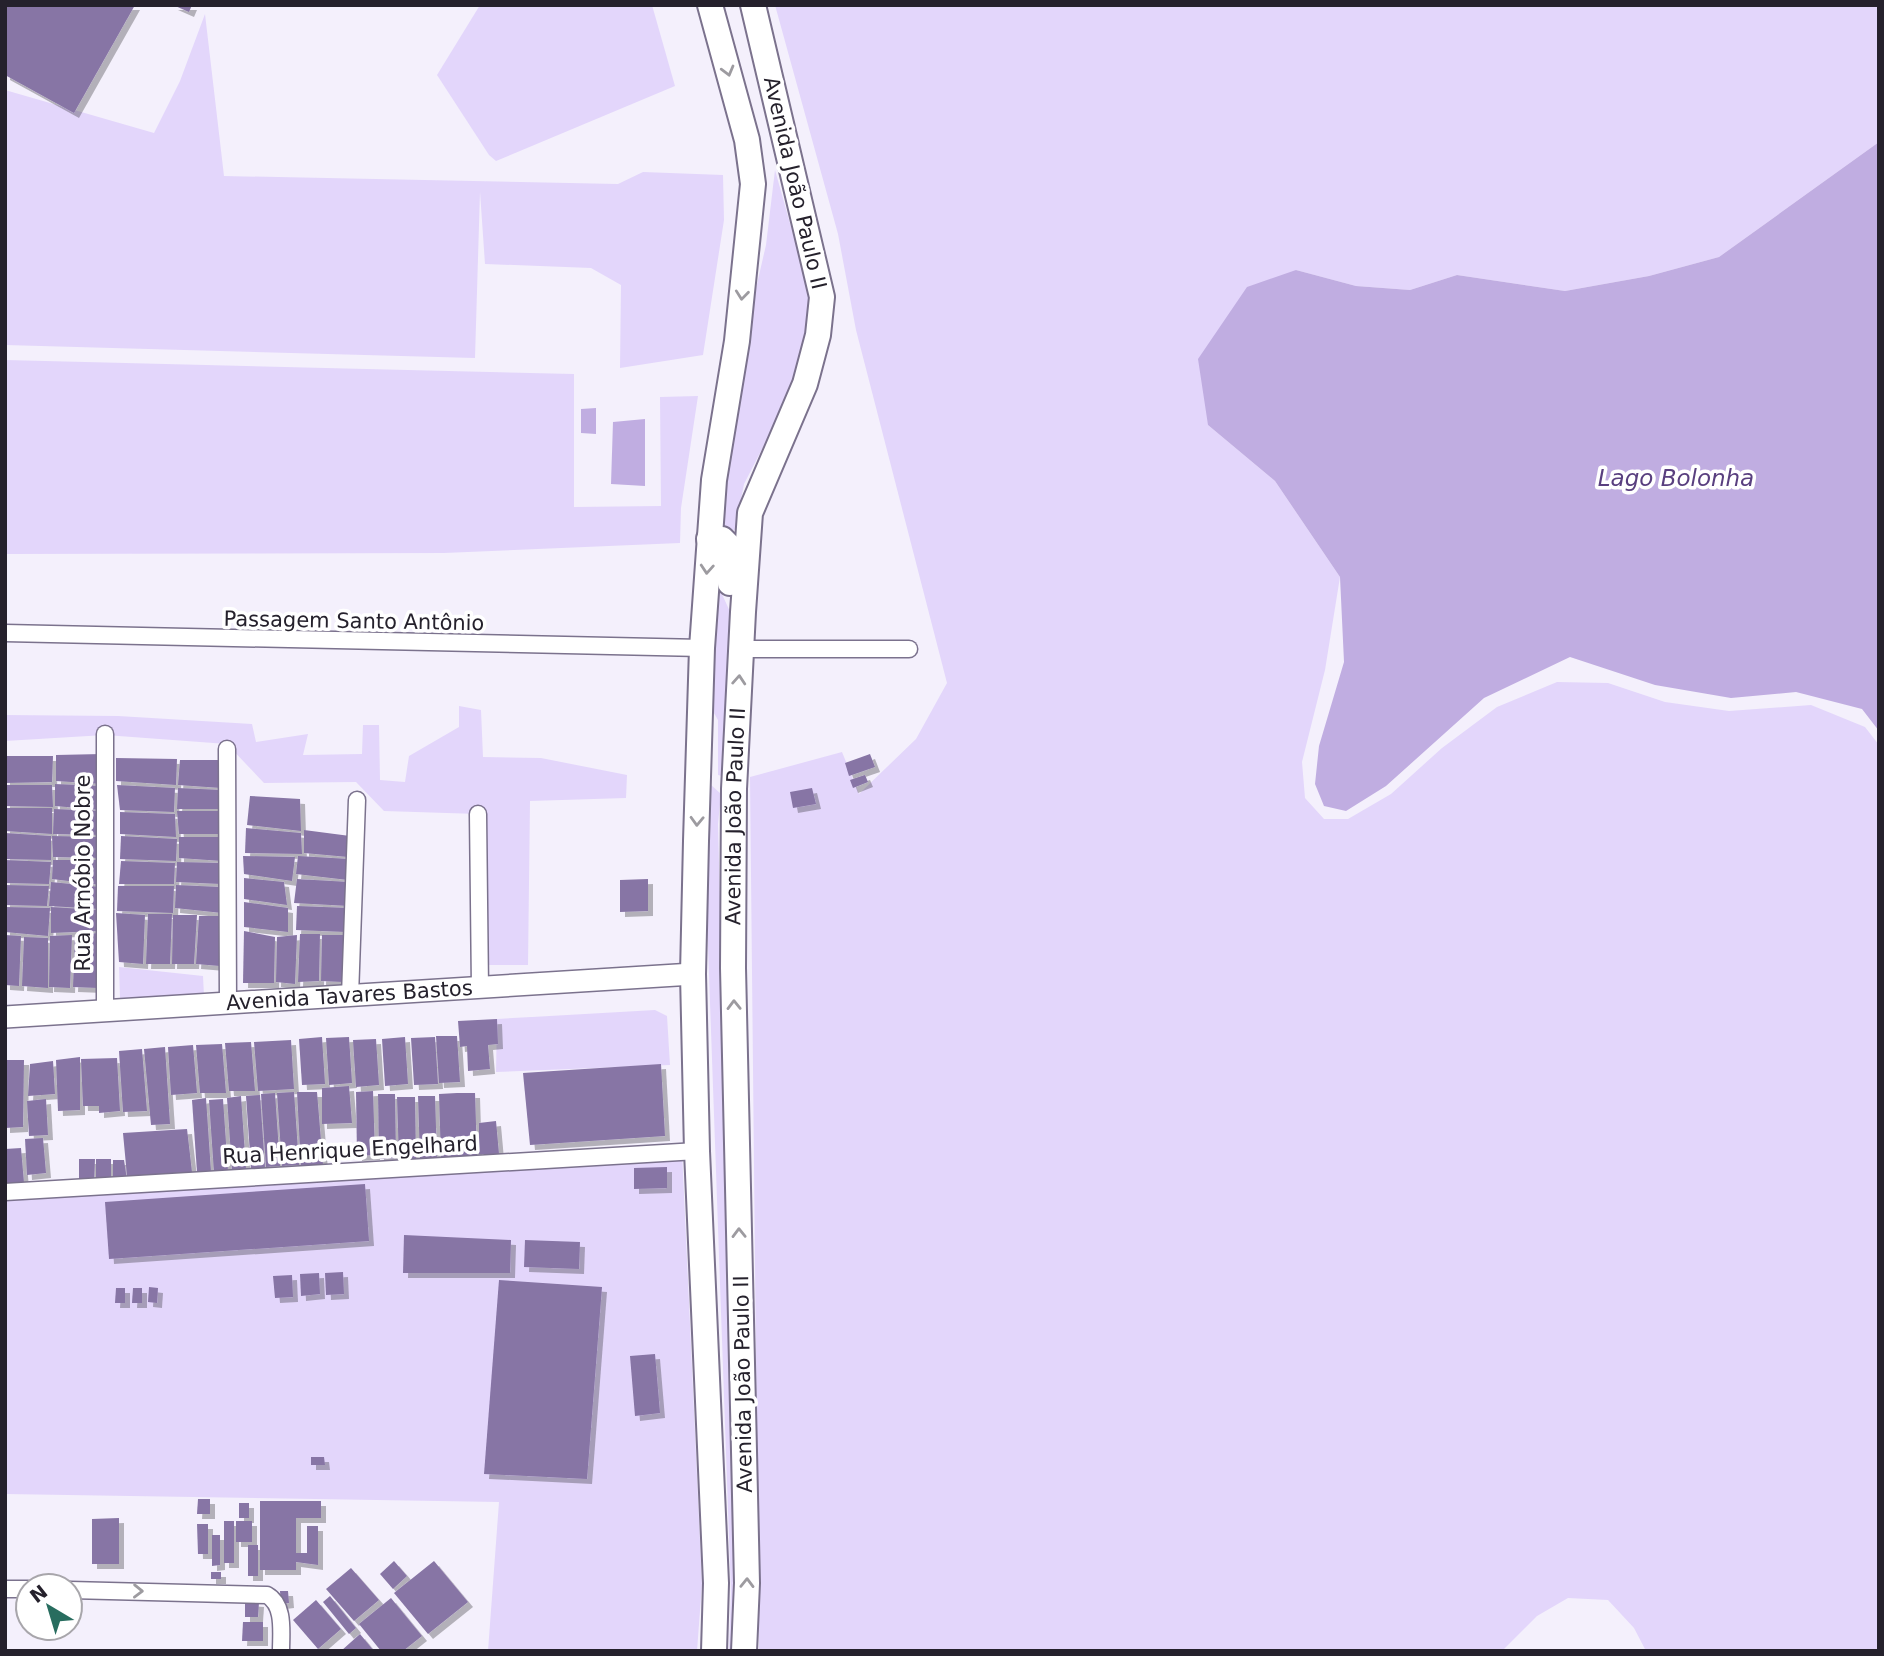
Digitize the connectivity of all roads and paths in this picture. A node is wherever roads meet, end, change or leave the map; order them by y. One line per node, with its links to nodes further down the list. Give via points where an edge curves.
1 (710, 5): 3 (main road, Avenida João Paulo II, one-way to 3, via 747,141 753,184)
2 (753, 5): 4 (main road, Avenida João Paulo II, via 822,297 805,384 750,513)
3 (709, 539): 4 (main road, via 722,539 730,547 730,601); 6 (main road, Avenida João Paulo II, one-way to 6)
4 (743, 612): 7 (main road, Avenida João Paulo II)
5 (5, 633): 6 (street, Passagem Santo Antônio)
6 (702, 648): 9 (main road, Avenida João Paulo II)
7 (741, 649): 8 (street); 12 (main road, Avenida João Paulo II, one-way to 7)
8 (909, 649)
9 (701, 716): 12 (main road, via 712,727 712,782 721,789); 15 (main road, Avenida João Paulo II, one-way to 15)
10 (105, 734): 19 (street, Rua Arnóbio Nobre)
11 (227, 750): 18 (street)
12 (734, 789): 26 (main road, Avenida João Paulo II, one-way to 12, via 747,1583 733,968)
13 (357, 800): 17 (street)
14 (478, 814): 16 (street)
15 (693, 974): 16 (main road, Avenida Tavares Bastos); 21 (main road, Avenida João Paulo II)
16 (480, 989): 17 (main road, Avenida Tavares Bastos)
17 (350, 996): 18 (main road, Avenida Tavares Bastos)
18 (228, 1005): 19 (main road, Avenida Tavares Bastos)
19 (104, 1012): 20 (main road, Avenida Tavares Bastos)
20 (5, 1017)
21 (697, 1151): 22 (street, Rua Henrique Engelhard); 25 (main road, Avenida João Paulo II, via 716,1583)
22 (5, 1192)
23 (84, 1590): 24 (street, one-way to 24, via 255,1593 274,1599 281,1624)
24 (281, 1651)
25 (714, 1651)
26 (744, 1651)

